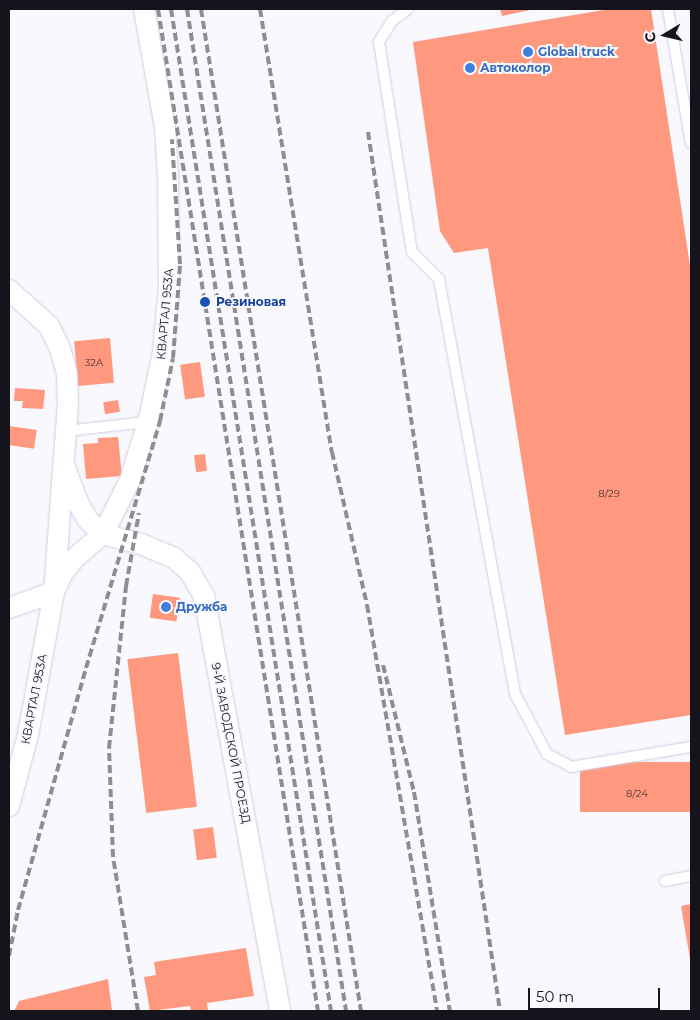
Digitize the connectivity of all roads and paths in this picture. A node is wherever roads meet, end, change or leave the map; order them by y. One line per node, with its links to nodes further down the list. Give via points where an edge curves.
1 (144, 9): 6 (street, КВАРТАЛ 953А, via 166,128 170,216 169,288 163,352)
2 (408, 9): 12 (lane, via 392,22 379,42 412,252 439,279 515,694 547,754 570,767)
3 (668, 9): 4 (lane)
4 (691, 143)
5 (9, 290): 7 (street, КВАРТАЛ 953А, via 49,326 60,349 67,374)
6 (147, 422): 7 (lane); 9 (street, КВАРТАЛ 953А, via 130,480)
7 (66, 431): 8 (street, КВАРТАЛ 953А)
8 (64, 464): 9 (street, via 79,505); 10 (street, КВАРТАЛ 953А)
9 (103, 534): 10 (street, КВАРТАЛ 953А, via 75,558 62,574); 16 (street, 9-Й ЗАВОДСКОЙ ПРОЕЗД, via 141,544 174,558 190,572 204,596)
10 (54, 592): 11 (street); 13 (street, КВАРТАЛ 953А, via 28,735)
11 (9, 608)
12 (691, 747)
13 (9, 806)
14 (691, 876): 15 (lane)
15 (665, 881)
16 (280, 1011)

